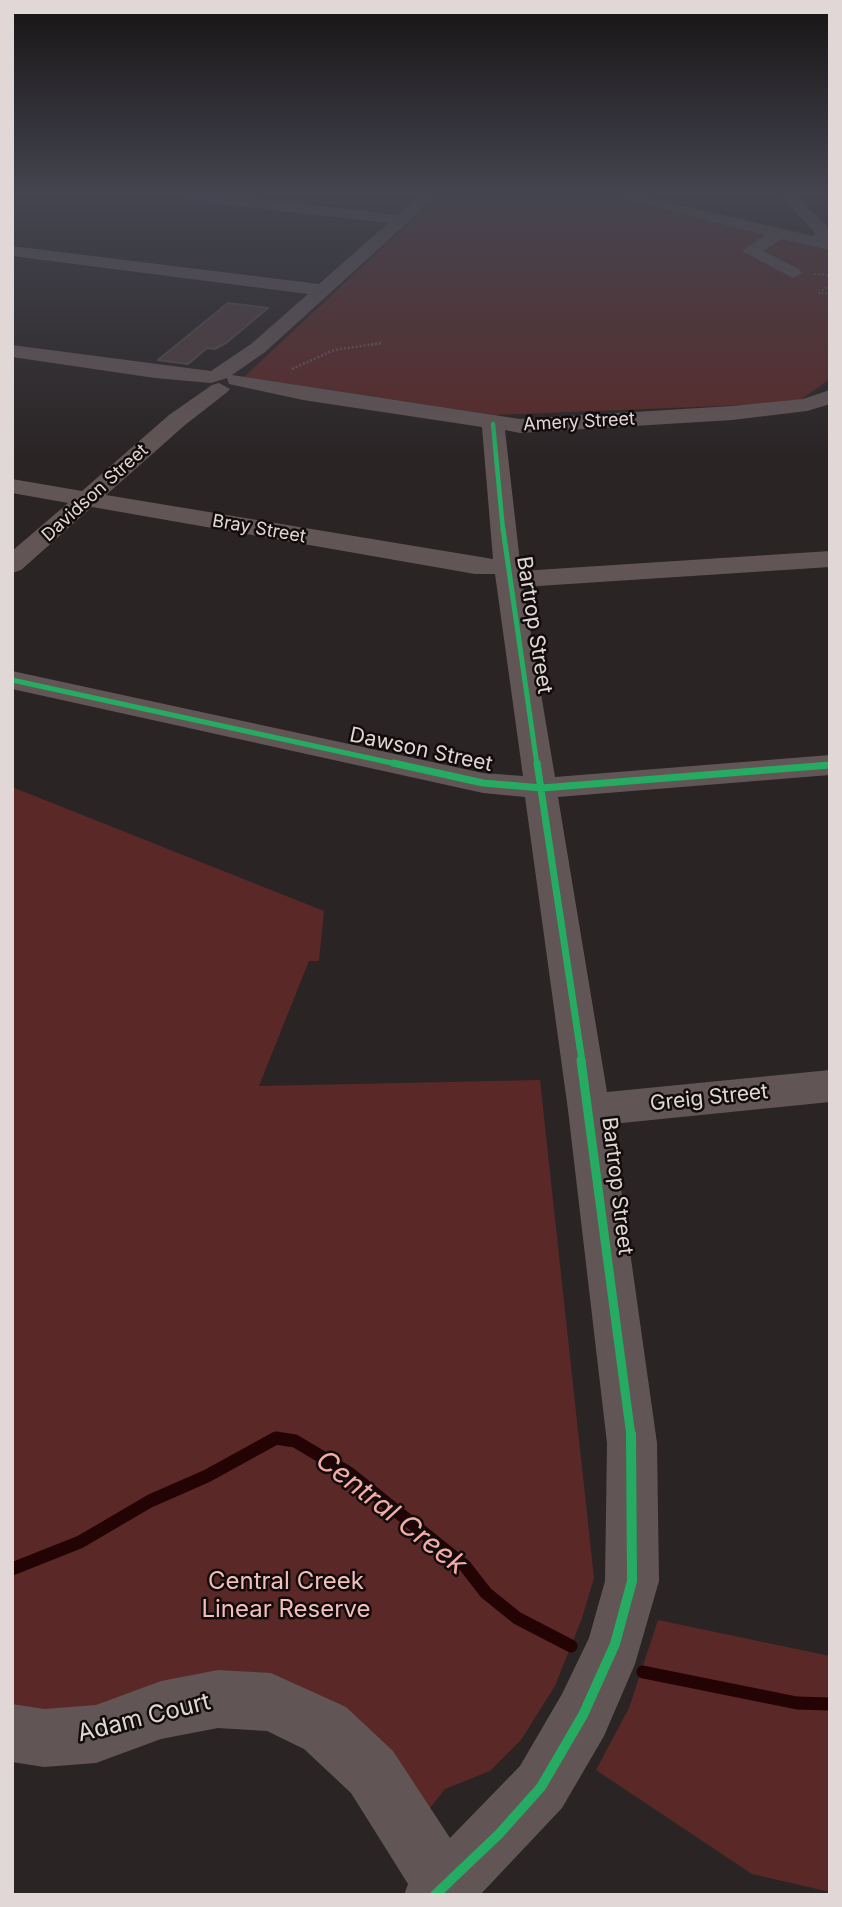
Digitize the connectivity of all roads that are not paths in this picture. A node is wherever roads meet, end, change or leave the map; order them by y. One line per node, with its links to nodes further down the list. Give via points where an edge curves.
1 (283, 285): 3 (street)
2 (329, 285): 3 (street, Davidson Street)
3 (323, 290): 5 (street, Davidson Street)
4 (12, 351): 5 (street, Amery Street)
5 (219, 382): 7 (street, Amery Street); 9 (street, Davidson Street)
6 (812, 410): 7 (street, Amery Street)
7 (493, 424): 12 (street, Bartrop Street)
8 (12, 486): 9 (street, Bray Street)
9 (88, 499): 11 (street, Davidson Street); 12 (street, Bray Street)
10 (830, 559): 12 (street, Bray Street)
11 (12, 565)
12 (508, 573): 15 (street, Bartrop Street)
13 (12, 680): 15 (street, Dawson Street, via 483,783)
14 (830, 765): 15 (street, Dawson Street)
15 (542, 788): 17 (street, Bartrop Street)
16 (830, 1086): 17 (street, Greig Street)
17 (589, 1110): 19 (street, Bartrop Street, via 632,1443 632,1581 609,1656 583,1715 541,1787)
18 (12, 1732): 19 (street, Adam Court, via 44,1738 96,1734 160,1710 218,1699 271,1702 325,1728 372,1772)
19 (440, 1889)

